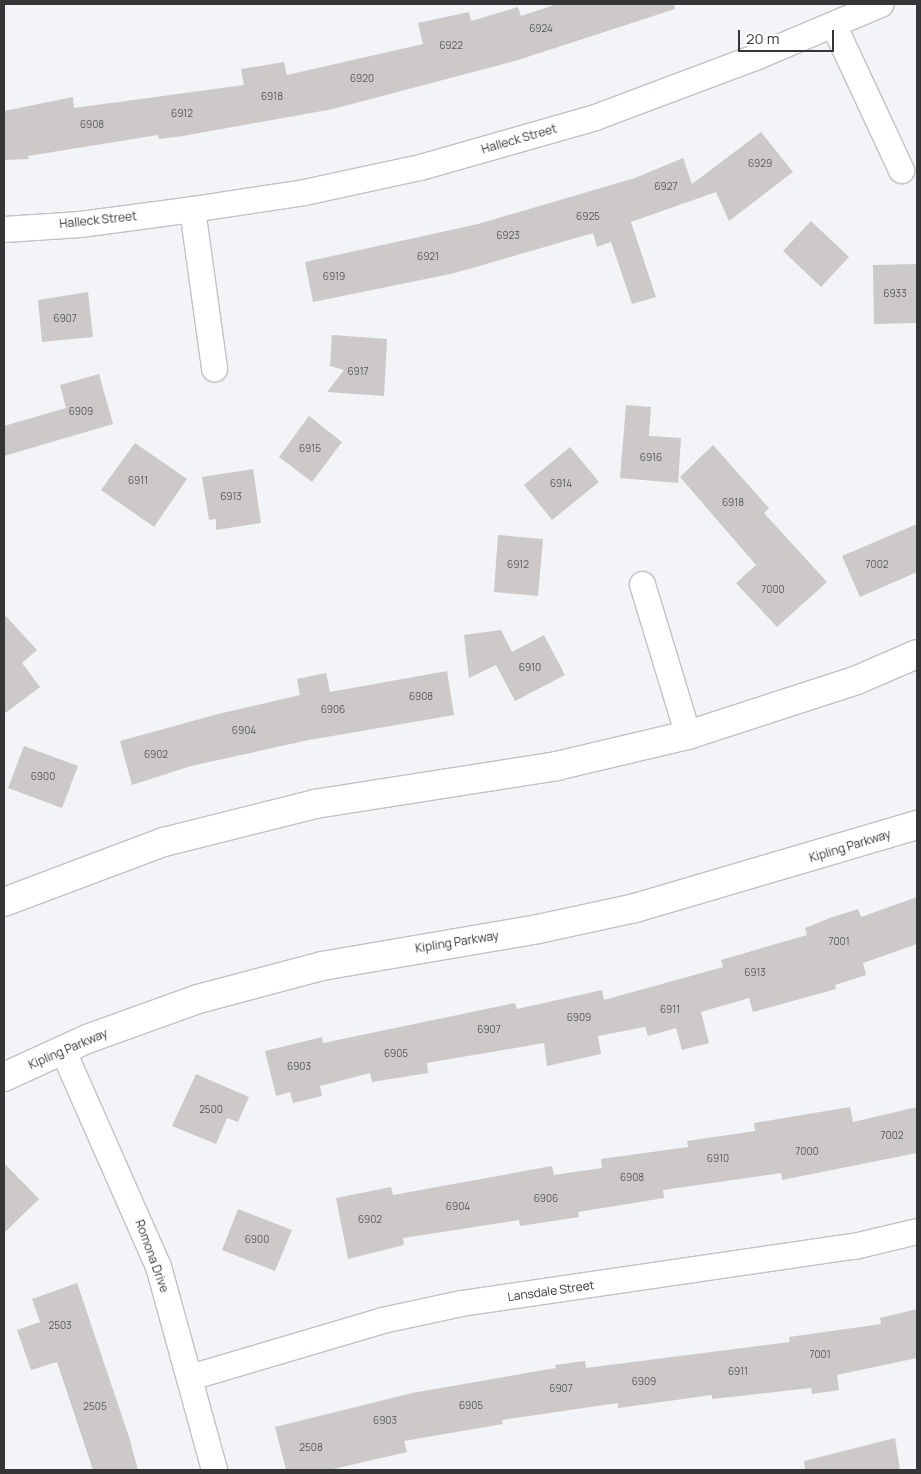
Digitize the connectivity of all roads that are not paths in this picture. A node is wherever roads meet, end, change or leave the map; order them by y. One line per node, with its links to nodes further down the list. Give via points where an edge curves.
1 (880, 4): 2 (street, Halleck Street)
2 (834, 26): 3 (street); 4 (street, Halleck Street, via 595,116 509,142 420,167 314,190)
3 (901, 170)
4 (192, 209): 5 (street, Halleck Street, via 80,224); 6 (street)
5 (4, 229)
6 (214, 368)
7 (642, 584): 9 (street)
8 (917, 654): 9 (street, via 858,680)
9 (688, 735): 11 (street, via 557,766 315,804 156,845)
10 (917, 825): 12 (street, Kipling Parkway, via 635,908 538,929 322,966 198,999)
11 (4, 902)
12 (63, 1051): 13 (street, Kipling Parkway); 15 (street, Romona Drive, via 158,1266)
13 (4, 1078)
14 (917, 1231): 15 (street, Lansdale Street, via 834,1249 462,1303 382,1320)
15 (190, 1377): 16 (street, Romona Drive)
16 (214, 1470)

